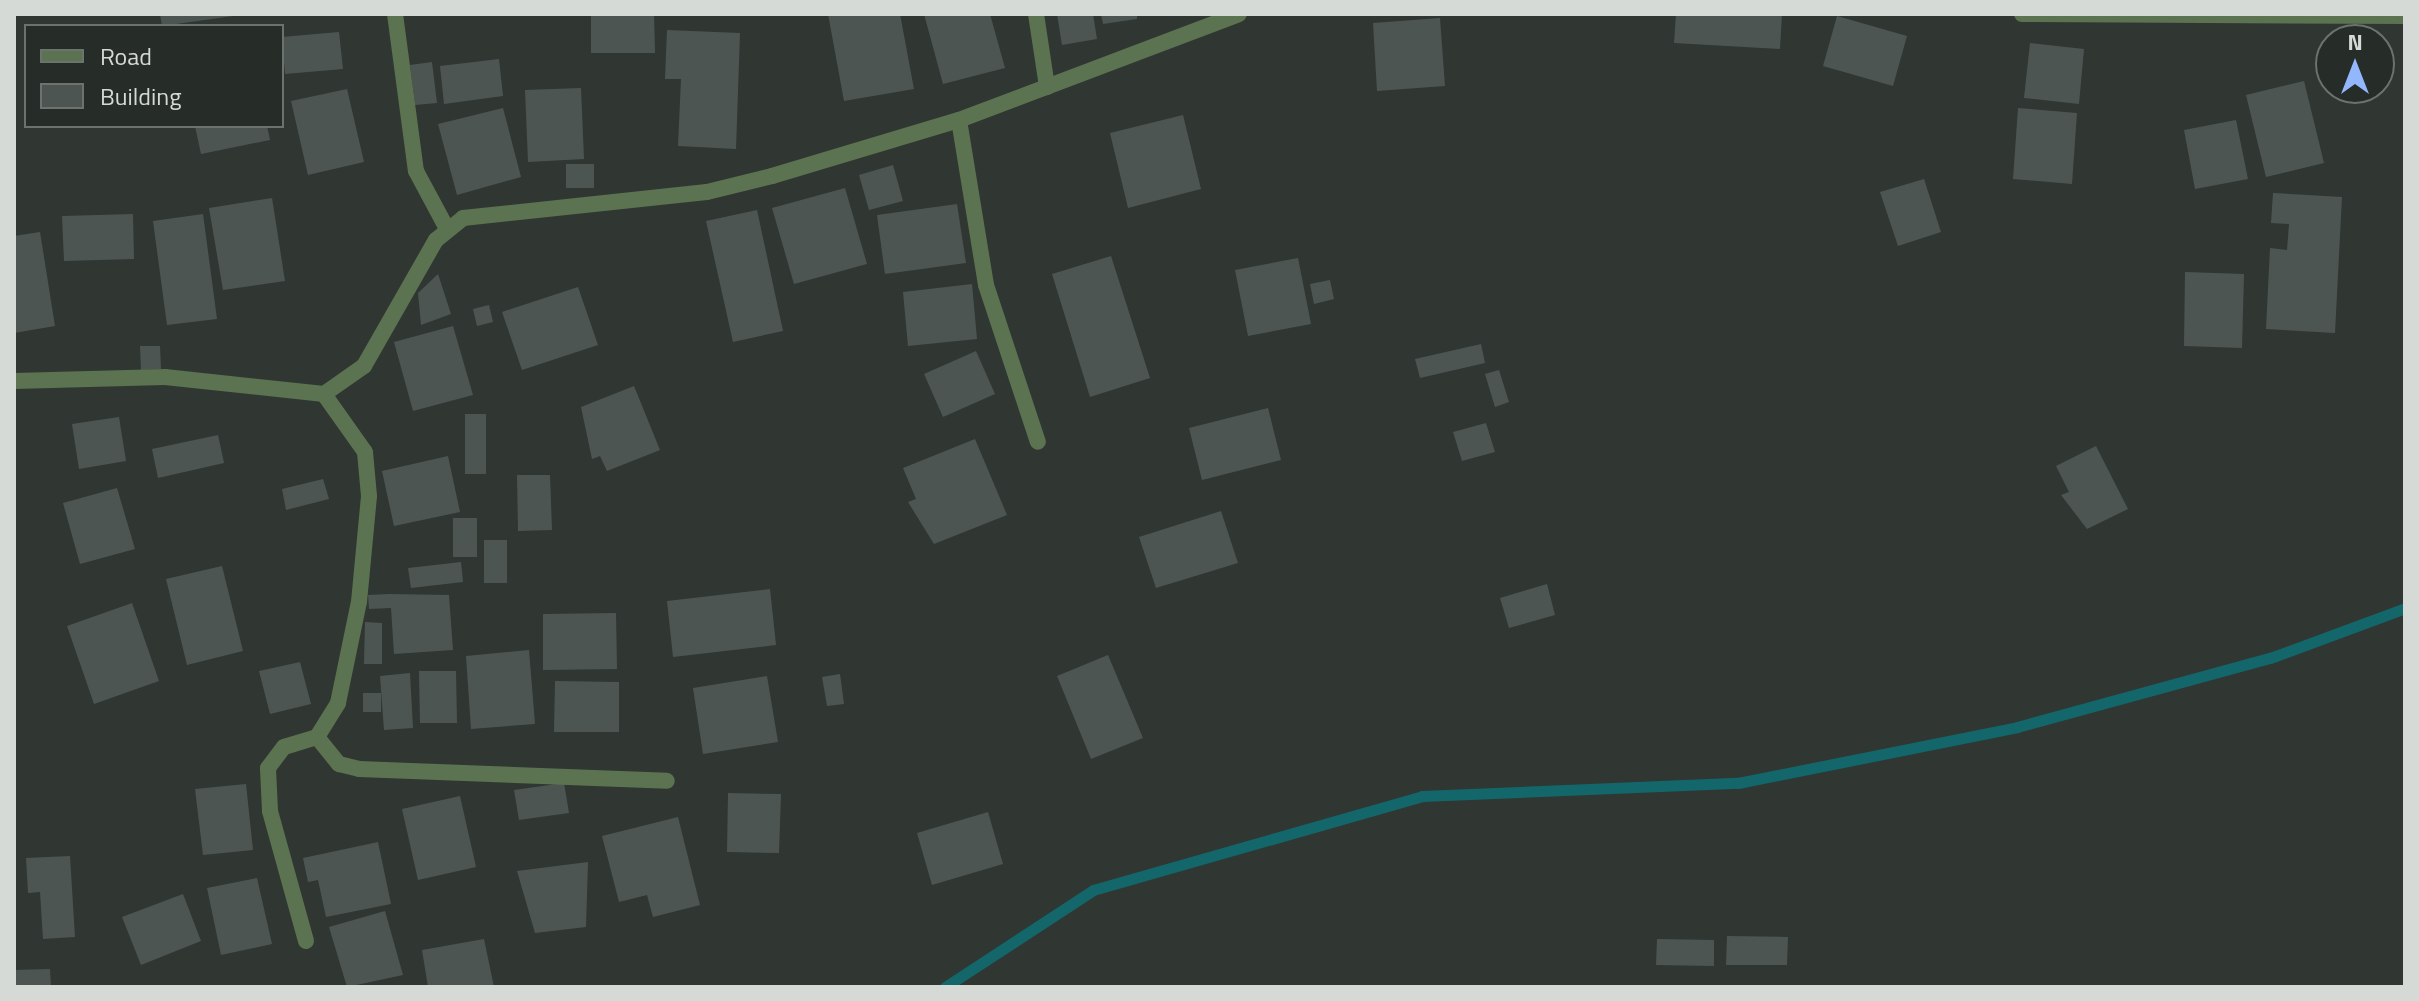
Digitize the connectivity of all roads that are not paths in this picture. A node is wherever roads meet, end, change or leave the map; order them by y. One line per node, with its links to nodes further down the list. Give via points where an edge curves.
1 (395, 14): 8 (street, via 416,171)
2 (1036, 14): 6 (street)
3 (1239, 14): 6 (street)
4 (2022, 14): 5 (street)
5 (2405, 16)
6 (1047, 87): 7 (street)
7 (959, 120): 8 (street, via 707,192 463,218); 11 (street, via 986,285)
8 (446, 227): 10 (street, via 364,366)
9 (14, 381): 10 (street, via 165,377)
10 (324, 394): 12 (street, via 365,452 369,496 350,659 338,703)
11 (1038, 442)
12 (317, 737): 13 (street, via 339,764 359,769); 14 (street, via 284,747 268,768 270,811)
13 (667, 781)
14 (306, 941)

